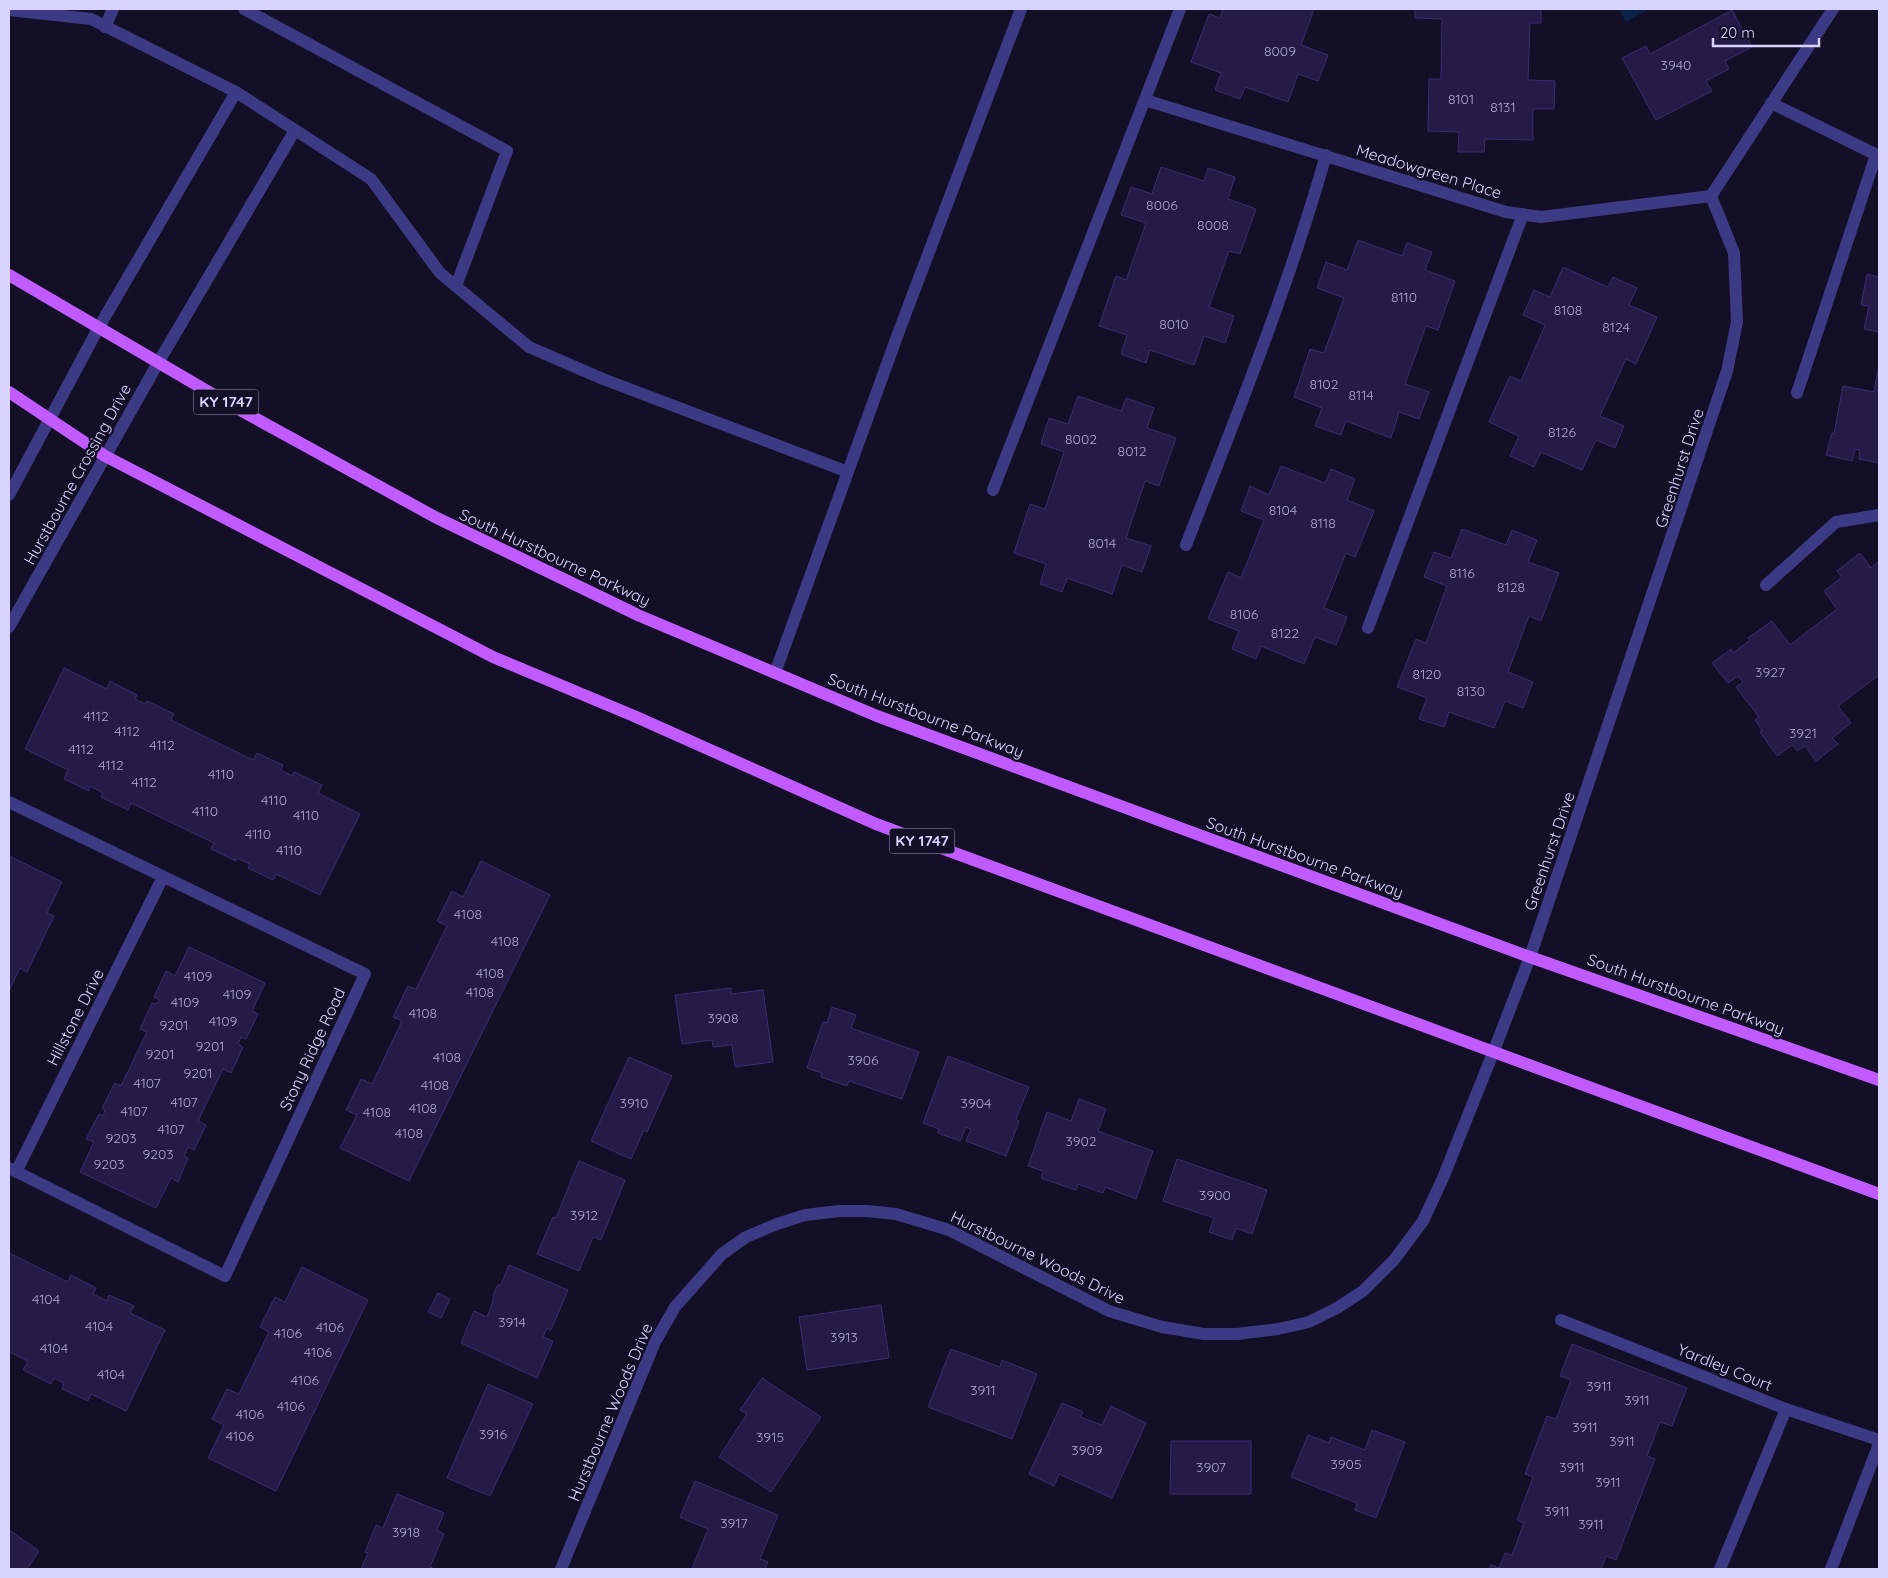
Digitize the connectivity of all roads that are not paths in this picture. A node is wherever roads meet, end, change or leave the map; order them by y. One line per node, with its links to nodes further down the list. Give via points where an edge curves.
1 (112, 9): 7 (street)
2 (244, 9): 17 (street, via 507,151)
3 (1021, 9): 24 (street)
4 (1180, 9): 9 (street)
5 (1832, 9): 10 (street)
6 (9, 10): 7 (street, via 90,19)
7 (105, 27): 8 (street)
8 (236, 92): 11 (street); 18 (street)
9 (1144, 100): 12 (street, Meadowgreen Place); 25 (street)
10 (1771, 103): 13 (street); 14 (street)
11 (295, 130): 17 (street, via 371,179 440,273); 19 (street, Hurstbourne Crossing Drive)
12 (1326, 156): 15 (street, Meadowgreen Place, via 1506,212); 28 (street, via 1273,320)
13 (1878, 156): 21 (street)
14 (1711, 196): 15 (street, Meadowgreen Place, via 1541,217); 35 (street, Greenhurst Drive, via 1734,253 1737,322 1728,371)
15 (1523, 214): 31 (street)
16 (9, 275): 18 (main road, South Hurstbourne Parkway / KY 1747)
17 (456, 286): 24 (street, via 529,347 602,379)
18 (99, 327): 19 (main road, South Hurstbourne Parkway / KY 1747); 22 (street)
19 (158, 362): 23 (street, Hurstbourne Crossing Drive); 32 (main road, South Hurstbourne Parkway / KY 1747, via 231,406 435,517 640,616)
20 (9, 392): 22 (main road, KY 1747)
21 (1797, 393)
22 (49, 418): 23 (main road, KY 1747); 26 (street)
23 (105, 456): 30 (street, Hurstbourne Crossing Drive); 36 (main road, KY 1747, via 493,658 634,716 876,824)
24 (848, 472): 32 (street)
25 (993, 490)
26 (9, 495)
27 (1879, 515): 29 (street, via 1836,522)
28 (1186, 546)
29 (1766, 585)
30 (9, 627)
31 (1368, 628)
32 (775, 673): 35 (main road, South Hurstbourne Parkway / KY 1747, via 877,716)
33 (9, 802): 34 (street, Stony Ridge Road)
34 (163, 877): 38 (street, Hillstone Drive); 38 (street, Stony Ridge Road, via 364,974 225,1276)
35 (1530, 957): 36 (street, Greenhurst Drive); 37 (main road, South Hurstbourne Parkway / KY 1747)
36 (1493, 1053): 39 (main road, KY 1747); 44 (street, Hurstbourne Woods Drive, via 1423,1221 1394,1260 1363,1291 1309,1322 1237,1334 1204,1334 1162,1327 1109,1311 949,1230 896,1214 868,1211 805,1214 746,1237 722,1254 675,1307 655,1342)
37 (1879, 1080)
38 (12, 1170)
39 (1879, 1194)
40 (1561, 1320): 41 (street, Yardley Court)
41 (1786, 1409): 42 (street, Yardley Court); 45 (street)
42 (1879, 1440)
43 (1879, 1444): 46 (street)
44 (561, 1569)
45 (1720, 1569)
46 (1831, 1569)

